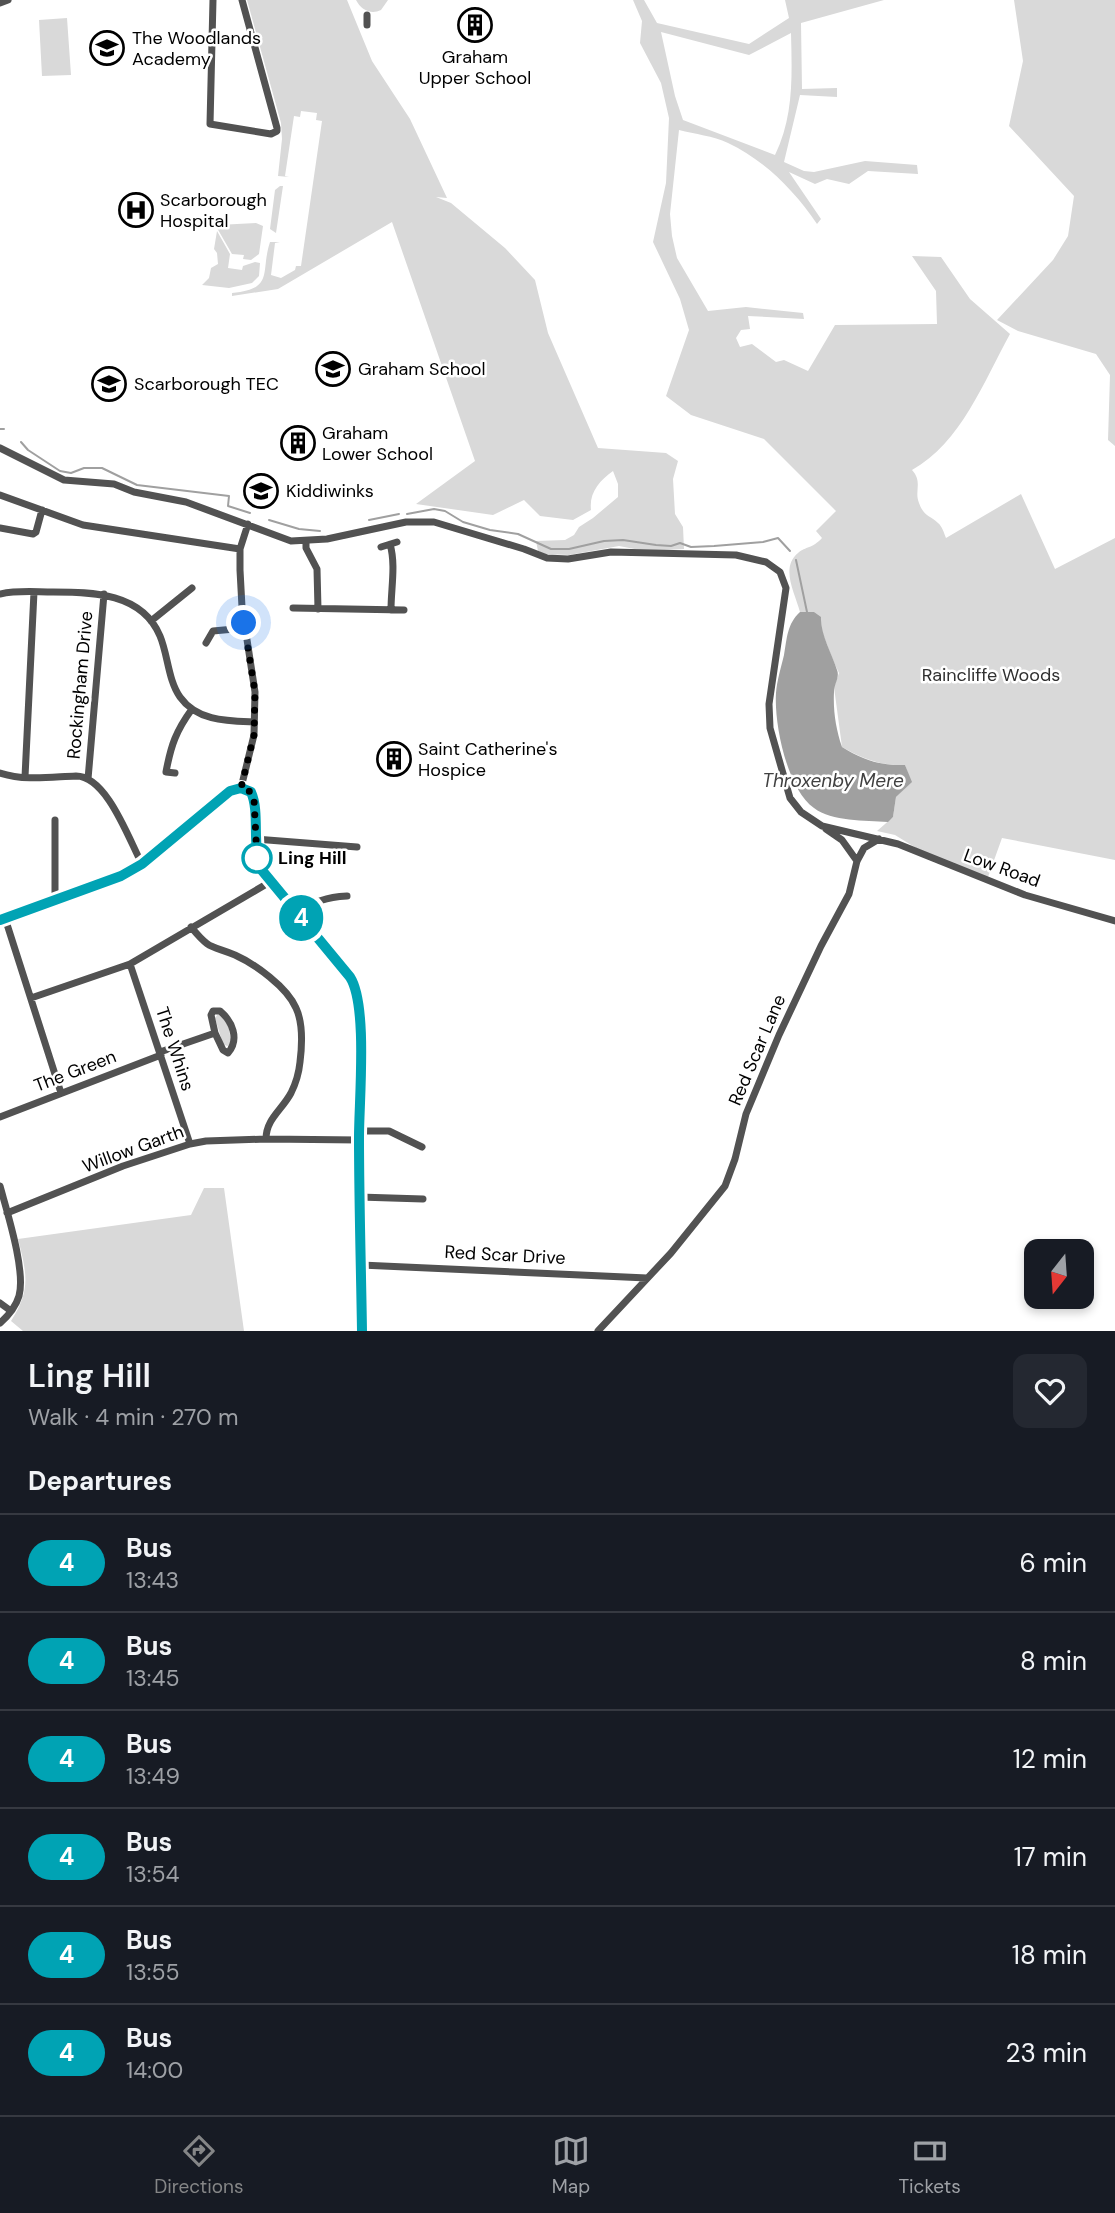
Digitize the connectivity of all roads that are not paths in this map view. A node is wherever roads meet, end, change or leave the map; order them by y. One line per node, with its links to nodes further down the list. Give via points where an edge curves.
1 (8, 0): 4 (street)
2 (213, 0): 3 (street, via 210,124 274,133 277,128)
3 (242, 0)
4 (0, 4)
5 (367, 15): 6 (street)
6 (367, 25)
7 (0, 448): 10 (street, via 64,480 114,484)
8 (0, 495): 9 (street)
9 (42, 510): 11 (street, via 33,534); 14 (street, via 83,525)
10 (248, 524): 12 (street); 14 (street)
11 (0, 528)
12 (306, 542): 20 (street, via 317,569); 34 (street, via 417,521 448,525 547,558 630,552 736,555 766,562 780,572 786,588 769,704 772,741 790,798)
13 (381, 547): 21 (street, via 393,543)
14 (240, 549): 24 (street)
15 (192, 588): 23 (street)
16 (34, 592): 17 (street); 18 (street); 30 (street)
17 (0, 594)
18 (104, 594): 23 (street, via 125,601); 31 (street, Rockingham Drive)
19 (293, 608): 20 (street)
20 (318, 609): 21 (street)
21 (391, 610): 22 (street)
22 (404, 610)
23 (151, 621): 26 (street, via 161,637 179,697)
24 (245, 628): 25 (street, via 213,631); 27 (street, via 255,692)
25 (205, 643)
26 (192, 709): 27 (street, via 214,719); 28 (street, via 174,737)
27 (253, 722): 32 (street)
28 (170, 772)
29 (0, 773): 30 (street)
30 (25, 777): 31 (street)
31 (88, 779): 39 (street, via 103,790)
32 (241, 788): 35 (street, via 254,799); 39 (street, via 230,791)
33 (55, 820): 42 (street)
34 (822, 826): 36 (street, Low Road); 38 (street, via 842,840)
35 (255, 839): 37 (street); 40 (street, via 260,868)
36 (880, 839): 38 (street, via 864,848); 45 (street, Low Road, via 1025,895)
37 (358, 846)
38 (857, 861): 63 (street, Red Scar Lane, via 849,894 755,1090 726,1186)
39 (142, 864): 42 (street)
40 (270, 882): 43 (street); 46 (street)
41 (348, 896): 43 (street, via 310,904)
42 (55, 899): 44 (street)
43 (298, 914): 53 (street, via 355,985)
44 (3, 919): 48 (street)
45 (1115, 921)
46 (191, 927): 47 (street); 54 (street, via 213,949 233,954 261,971 296,1007 301,1037 298,1072 292,1092 266,1128)
47 (130, 964): 48 (street); 50 (street, The Whins)
48 (31, 998): 51 (street)
49 (215, 1033): 49 (street, via 211,1015 220,1011 233,1029 228,1053); 50 (street, The Green)
50 (160, 1054): 51 (street, The Green); 56 (street, The Whins)
51 (61, 1093): 52 (street, The Green)
52 (0, 1117)
53 (359, 1131): 55 (street); 57 (street, via 389,1132)
54 (266, 1139): 55 (street, Willow Garth); 56 (street, Willow Garth)
55 (359, 1140): 59 (street)
56 (190, 1144): 61 (street, Willow Garth)
57 (422, 1147)
58 (0, 1186): 61 (street)
59 (359, 1197): 60 (street); 62 (street)
60 (423, 1199)
61 (7, 1213): 65 (street, via 21,1286)
62 (361, 1265): 63 (street, Red Scar Drive); 67 (street)
63 (647, 1278): 68 (street, Red Scar Lane)
64 (0, 1303): 65 (street)
65 (11, 1311): 66 (street)
66 (0, 1323)
67 (362, 1331)
68 (598, 1331)

